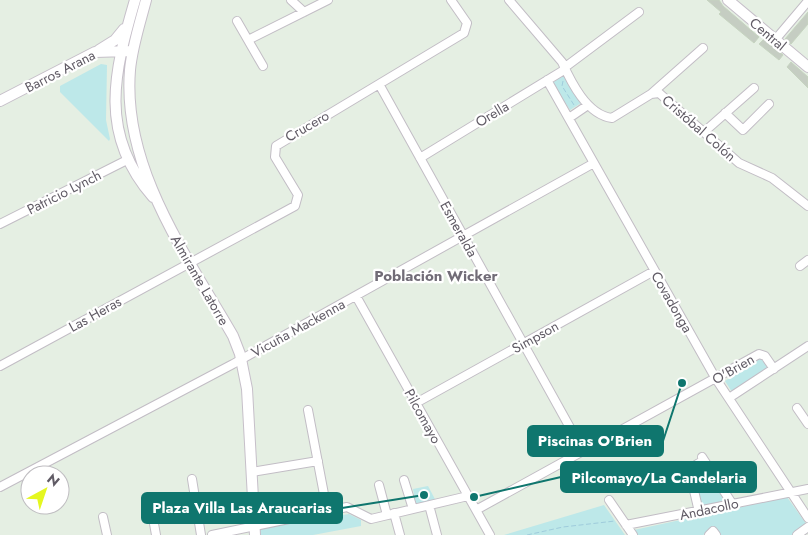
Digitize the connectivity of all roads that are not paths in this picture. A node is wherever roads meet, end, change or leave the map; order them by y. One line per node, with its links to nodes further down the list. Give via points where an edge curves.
1 (135, 0): 11 (main road)
2 (291, 0): 9 (street)
3 (328, 0): 9 (street)
4 (451, 0): 23 (street, Crucero, via 466,22 466,31)
5 (508, 0): 21 (street, Cristóbal Colón, via 542,37)
6 (728, 0): 14 (main road, Central)
7 (808, 1): 14 (street)
8 (146, 2): 18 (main road)
9 (304, 12): 13 (street)
10 (640, 12): 21 (street, Orella)
11 (129, 18): 16 (main road, via 120,36); 17 (main road, Almirante Latorre)
12 (238, 21): 13 (street)
13 (248, 40): 19 (street)
14 (775, 40): 20 (main road, Central)
15 (703, 48): 25 (street)
16 (99, 50): 17 (main road, Barros Arana); 26 (main road, Barros Arana)
17 (120, 51): 18 (main road, Barros Arana); 33 (main road, Almirante Latorre, via 114,87 115,110)
18 (133, 52): 35 (main road, Almirante Latorre, via 132,117 140,153)
19 (263, 66)
20 (808, 67)
21 (564, 69): 22 (street, Orella); 28 (street, Cristóbal Colón)
22 (547, 80): 30 (street, Covadonga); 32 (street, Orella)
23 (379, 84): 32 (street, Esmeralda); 40 (street, Crucero, via 276,146 276,157 298,195 295,206)
24 (754, 88): 29 (street)
25 (651, 94): 28 (street, Cristóbal Colón, via 612,118); 31 (street, Cristóbal Colón, via 659,93)
26 (0, 101)
27 (769, 104): 29 (street, via 744,130)
28 (588, 105): 30 (street)
29 (725, 113): 31 (street)
30 (569, 118): 34 (street, Covadonga)
31 (704, 132): 36 (street, Cristóbal Colón, via 739,163 772,178)
32 (420, 158): 38 (street, Esmeralda)
33 (129, 159): 35 (main road, Almirante Latorre, via 145,188); 37 (street, Patricio Lynch)
34 (594, 163): 38 (street, Vicuña Mackenna); 42 (street, Covadonga)
35 (157, 201): 40 (main road, Almirante Latorre)
36 (808, 206)
37 (0, 224)
38 (463, 235): 43 (street, Vicuña Mackenna); 44 (street, Esmeralda)
39 (808, 260): 41 (street)
40 (191, 262): 46 (main road, Almirante Latorre, via 232,336); 47 (street, Las Heras)
41 (800, 266)
42 (654, 271): 44 (street, Simpson); 49 (street, Covadonga)
43 (356, 296): 46 (street, Vicuña Mackenna); 51 (street, Pilcomayo)
44 (523, 343): 51 (street, Simpson); 55 (street, Esmeralda)
45 (808, 346): 48 (street, O'Brien)
46 (241, 359): 57 (main road, Almirante Latorre, via 247,389); 61 (street, Vicuña Mackenna)
47 (0, 366)
48 (774, 368): 49 (street, O'Brien, via 762,354); 50 (street, O'Brien)
49 (716, 379): 50 (street, Covadonga); 55 (street, O'Brien)
50 (729, 398): 63 (street, Covadonga)
51 (416, 403): 64 (street, Pilcomayo)
52 (308, 410): 56 (street)
53 (802, 411): 54 (street)
54 (808, 424)
55 (584, 451): 71 (street, O'Brien)
56 (318, 460): 57 (street); 70 (street)
57 (252, 472): 78 (main road, Almirante Latorre)
58 (192, 479): 81 (street)
59 (404, 480): 69 (street)
60 (379, 484): 73 (street)
61 (0, 487)
62 (808, 489): 63 (street, Andacollo)
63 (791, 492): 68 (street, Andacollo); 75 (street, Covadonga)
64 (468, 496): 67 (street); 71 (street, Pilcomayo)
65 (609, 500): 76 (street)
66 (150, 501): 80 (street)
67 (429, 505): 69 (street); 84 (street)
68 (733, 505): 72 (street, Andacollo); 72 (street, via 703,458 689,469)
69 (412, 509): 73 (street)
70 (327, 510): 73 (street, via 349,507 371,519); 78 (street)
71 (476, 510): 85 (street, Pilcomayo)
72 (699, 512): 76 (street, Andacollo)
73 (391, 514): 83 (street)
74 (103, 517): 79 (street)
75 (808, 518)
76 (624, 523): 86 (street)
77 (808, 527): 87 (street)
78 (255, 530): 82 (street)
79 (107, 535)
80 (156, 535)
81 (201, 535)
82 (212, 535)
83 (400, 535)
84 (437, 535)
85 (490, 535)
86 (633, 535)
87 (797, 535)

